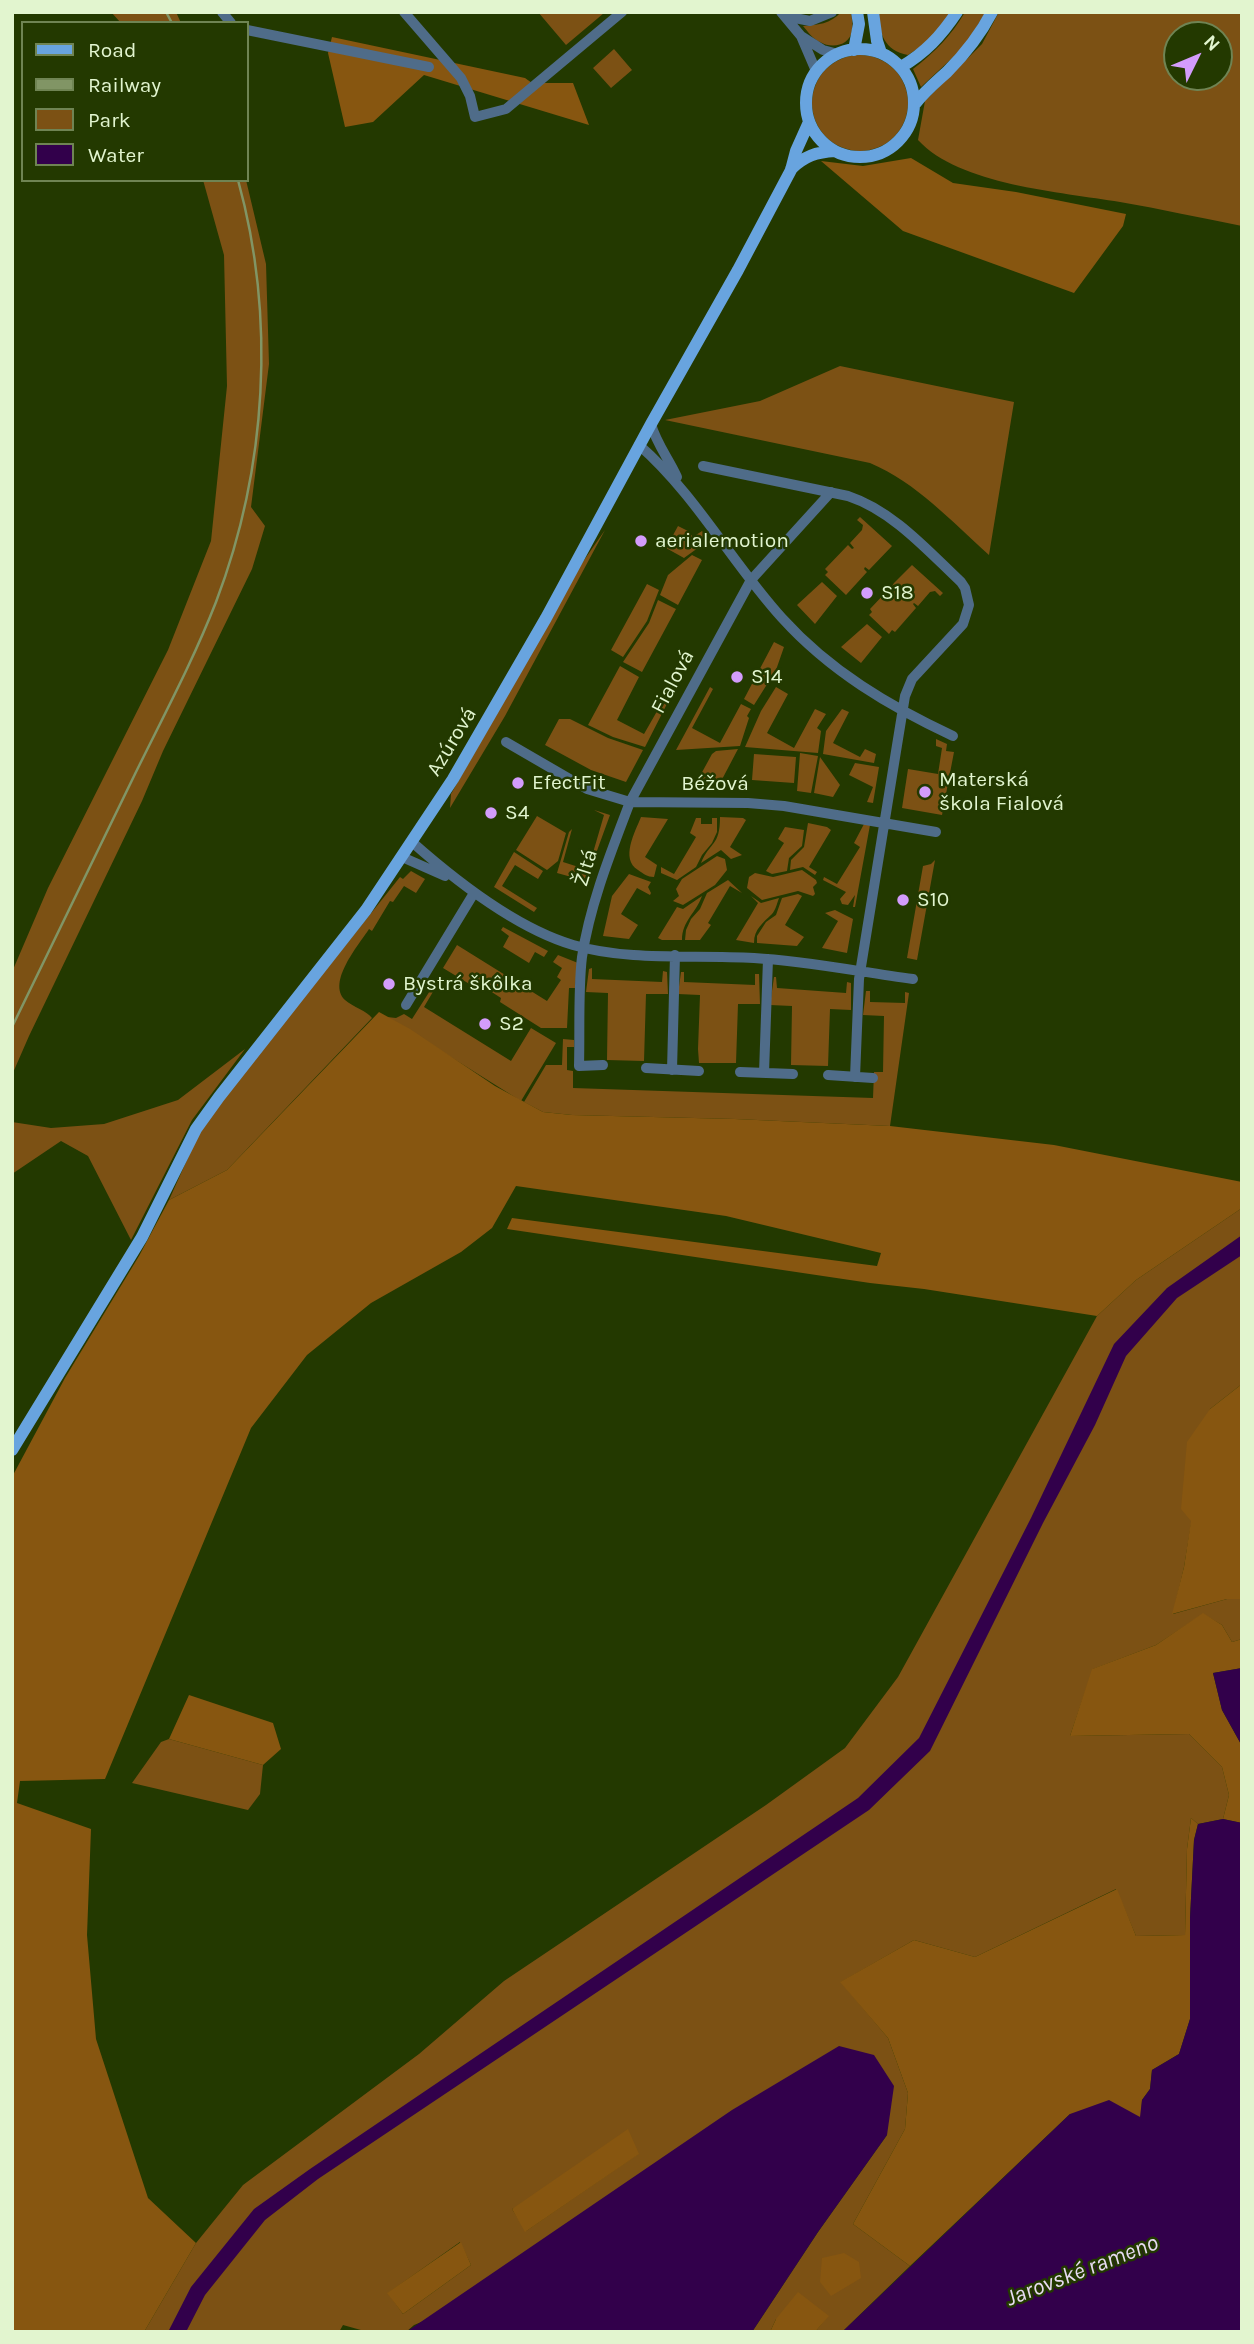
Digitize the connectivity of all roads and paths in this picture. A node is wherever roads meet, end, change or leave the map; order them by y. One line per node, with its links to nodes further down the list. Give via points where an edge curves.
1 (404, 12): 2 (street, via 461,78 475,117 506,108)
2 (622, 12)
3 (832, 12): 8 (street, via 810,21)
4 (857, 12): 11 (main road)
5 (873, 12): 12 (main road)
6 (957, 12): 15 (main road, via 936,41)
7 (992, 12): 17 (main road, via 966,52)
8 (783, 14): 10 (street)
9 (248, 30): 14 (street)
10 (801, 36): 13 (street); 16 (street)
11 (854, 50): 12 (main road); 13 (main road)
12 (881, 53): 15 (main road)
13 (838, 54): 16 (main road)
14 (429, 67)
15 (901, 68): 17 (main road)
16 (816, 71): 18 (main road, via 806,97)
17 (915, 104): 19 (main road, via 909,128 889,150 863,158)
18 (809, 122): 19 (main road); 20 (main road, Azúrová)
19 (835, 151): 20 (main road, via 809,155)
20 (791, 170): 21 (main road, Azúrová)
21 (650, 424): 22 (main road, Azúrová); 24 (street)
22 (639, 445): 24 (street); 33 (main road, Azúrová, via 516,671)
23 (703, 466): 25 (street)
24 (680, 484): 26 (street)
25 (831, 492): 26 (street, Fialová); 27 (street, via 865,502 892,519 965,588 969,605 963,624 912,679)
26 (751, 580): 27 (street, via 823,659); 30 (street, Fialová)
27 (903, 711): 28 (street); 31 (street)
28 (953, 736)
29 (506, 742): 30 (street, Béžová, via 587,789)
30 (630, 802): 31 (street, Béžová, via 748,803); 37 (street, Žltá, via 599,887)
31 (884, 823): 32 (street, Béžová); 40 (street)
32 (936, 831)
33 (412, 842): 34 (main road, Azúrová); 35 (street)
34 (402, 857): 35 (street); 53 (main road, Azúrová, via 186,1146 142,1237)
35 (458, 882): 36 (street)
36 (474, 893): 37 (street, via 530,926); 42 (street)
37 (585, 947): 38 (street); 43 (street, Žltá, via 579,1066)
38 (675, 955): 39 (street); 45 (street)
39 (768, 959): 40 (street); 48 (street)
40 (860, 971): 41 (street); 51 (street)
41 (913, 978)
42 (406, 1004)
43 (603, 1065)
44 (646, 1068): 45 (street)
45 (672, 1070): 46 (street)
46 (699, 1071)
47 (740, 1072): 48 (street)
48 (764, 1073): 49 (street)
49 (793, 1074)
50 (828, 1075): 51 (street)
51 (855, 1077): 52 (street)
52 (873, 1078)
53 (12, 1450)

